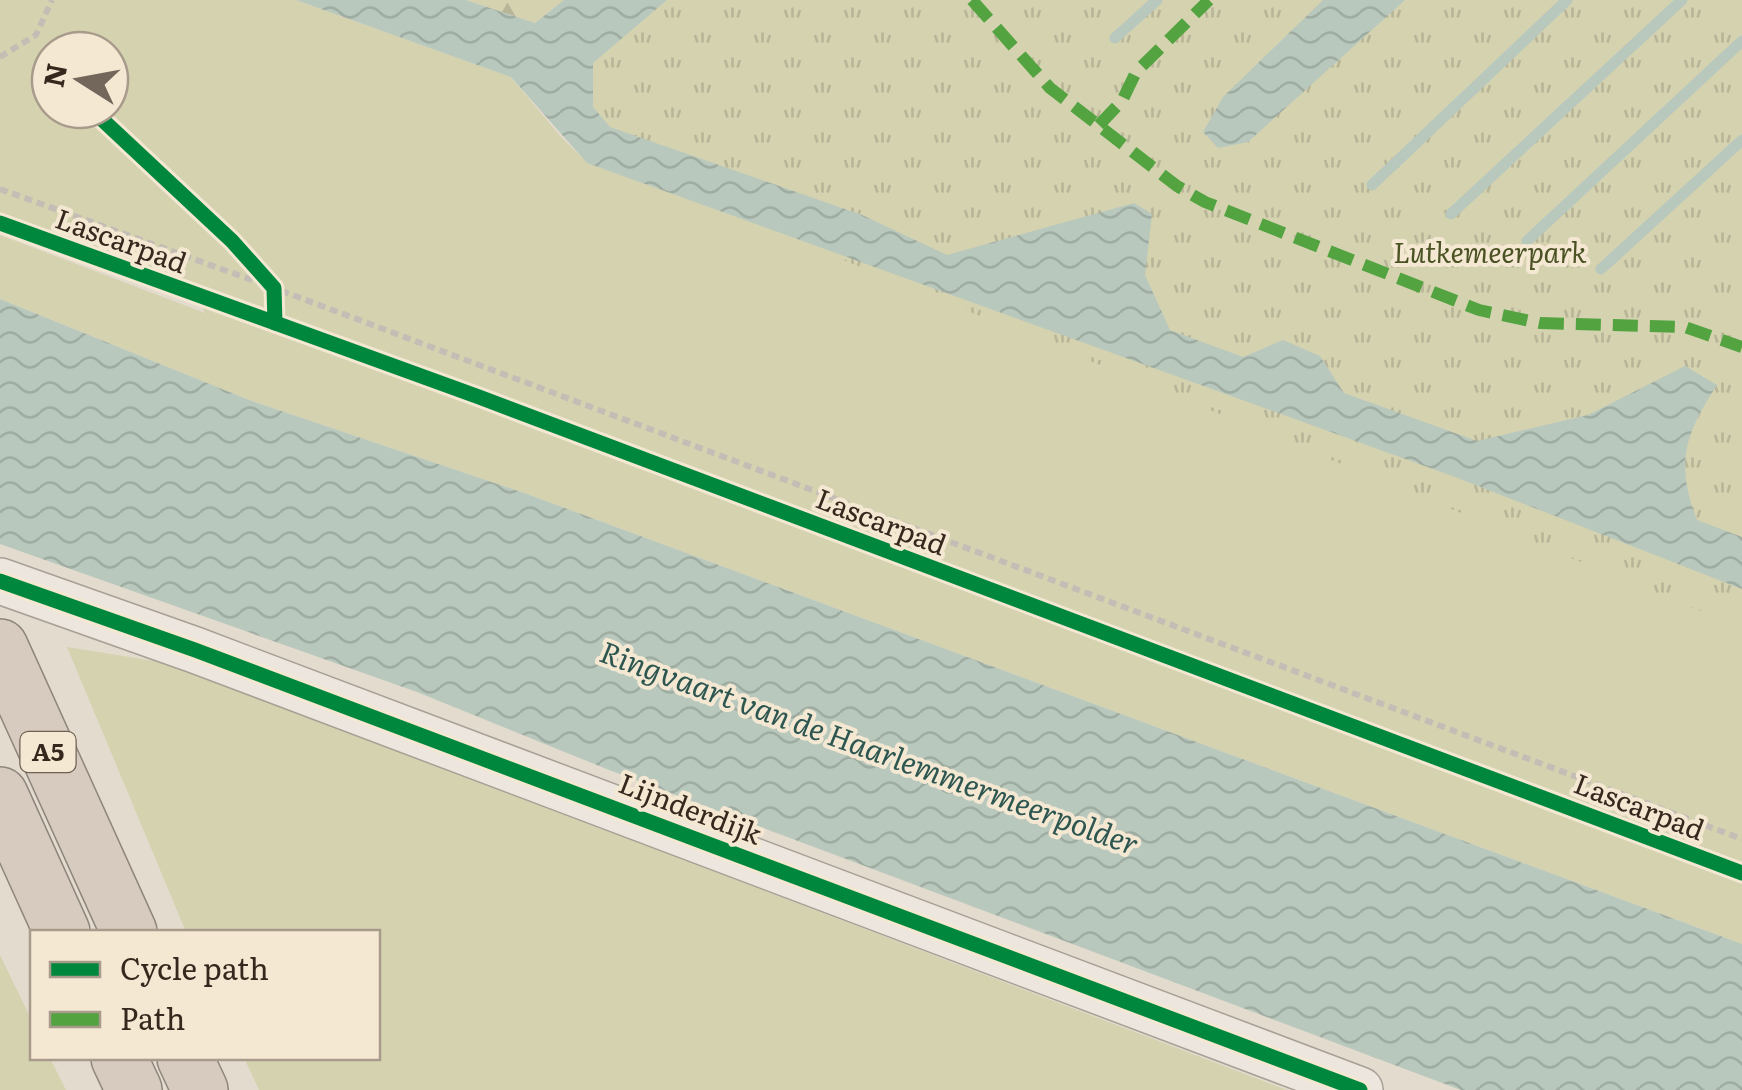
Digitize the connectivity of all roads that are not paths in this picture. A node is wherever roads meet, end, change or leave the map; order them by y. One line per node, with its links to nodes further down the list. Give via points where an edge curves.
1 (0, 581): 10 (street, Lijnderdijk)
2 (0, 647): 5 (highway, A5)
3 (7, 811): 4 (highway)
4 (61, 930)
5 (128, 930)
6 (120, 1060): 8 (highway)
7 (186, 1060): 9 (highway)
8 (134, 1090)
9 (200, 1090)
10 (1360, 1090)

